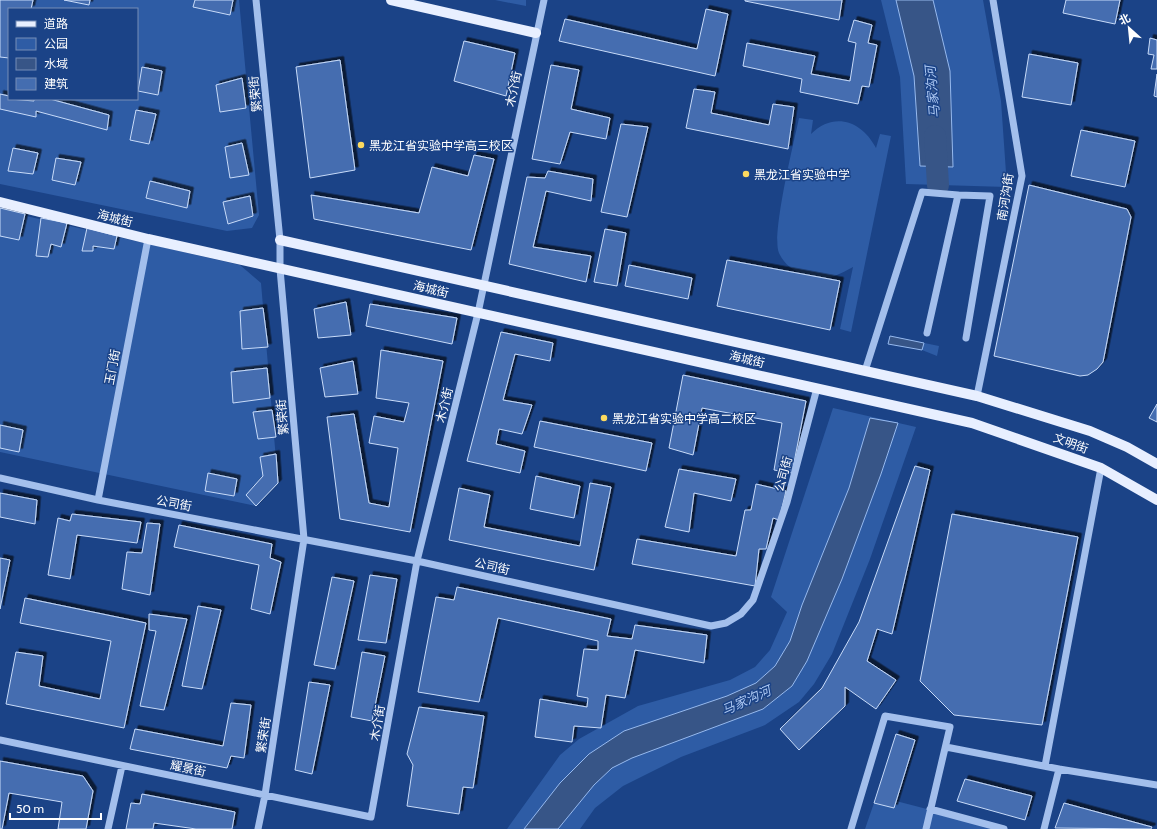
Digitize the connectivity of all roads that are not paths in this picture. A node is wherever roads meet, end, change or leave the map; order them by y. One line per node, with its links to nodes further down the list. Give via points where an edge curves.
1 (256, 0): 9 (street, 繁荣街)
2 (391, 0): 5 (main road)
3 (544, 0): 5 (street, 木介街)
4 (993, 0): 17 (street, 南河沟街, via 1022,176)
5 (536, 33): 11 (street, 木介街)
6 (958, 196): 13 (street); 14 (street, via 990,196); 15 (street, via 922,192)
7 (0, 202): 8 (main road, 海城街)
8 (148, 239): 10 (main road, 海城街); 22 (street, 玉门街)
9 (280, 240): 10 (street, 繁荣街); 11 (main road, 海城街)
10 (280, 269): 12 (main road, 海城街); 24 (street, 繁荣街)
11 (484, 286): 12 (street, 木介街); 15 (main road, 海城街)
12 (478, 313): 16 (main road, 海城街); 25 (street, 木介街)
13 (927, 333)
14 (966, 338)
15 (865, 371): 17 (main road, 海城街)
16 (817, 388): 18 (main road, 海城街); 25 (street, 公司街, via 787,502 753,600 741,614 726,623 711,626)
17 (977, 396): 19 (main road, 文明街, via 1090,431 1128,447)
18 (857, 397): 20 (main road, 文明街, via 972,423)
19 (1157, 464)
20 (1101, 468): 23 (main road, 文明街); 29 (street)
21 (0, 478): 22 (street, 公司街)
22 (98, 500): 24 (street, 公司街)
23 (1157, 500)
24 (304, 539): 25 (street, 公司街); 32 (street, 繁荣街)
25 (417, 561): 34 (street, 木介街)
26 (0, 740): 28 (street, 耀景街)
27 (946, 747): 29 (street); 33 (street); 37 (street, via 950,727 885,716)
28 (122, 766): 32 (street, 耀景街); 35 (street)
29 (1045, 766): 30 (street)
30 (1059, 769): 31 (street); 40 (street)
31 (1157, 785)
32 (265, 795): 34 (street, 耀景街); 36 (street, 繁荣街)
33 (930, 809): 38 (street); 39 (street)
34 (371, 817)
35 (108, 829)
36 (258, 829)
37 (851, 829)
38 (926, 829)
39 (1004, 829)
40 (1044, 829)

